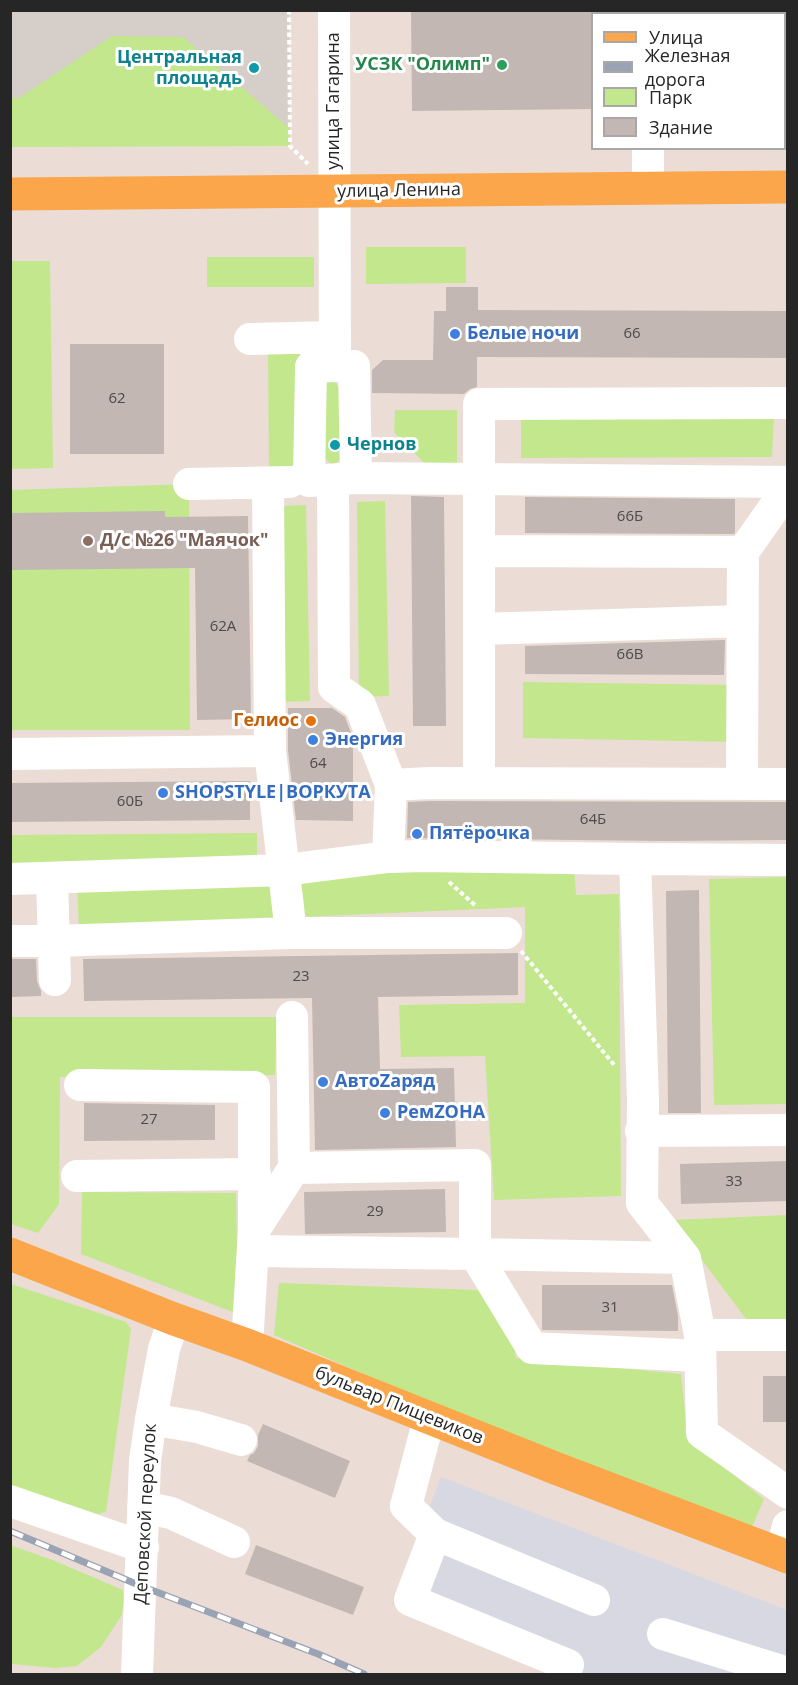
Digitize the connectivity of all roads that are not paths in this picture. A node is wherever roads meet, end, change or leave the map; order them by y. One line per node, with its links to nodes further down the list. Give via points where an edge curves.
1 (334, 10): 5 (street, улица Гагарина)
2 (648, 150): 4 (street)
3 (788, 187): 4 (main road, улица Ленина)
4 (648, 188): 5 (main road, улица Ленина)
5 (334, 191): 6 (main road, улица Ленина); 8 (street, улица Гагарина)
6 (10, 194)
7 (250, 339): 8 (street)
8 (334, 352): 11 (street, via 354,366); 11 (street, via 311,367)
9 (788, 403): 10 (street, via 479,404)
10 (479, 479): 11 (street); 12 (street); 16 (street)
11 (333, 480): 13 (street); 25 (street, via 334,687 360,705)
12 (788, 482)
13 (268, 483): 14 (street); 20 (street)
14 (189, 484)
15 (788, 488): 17 (street)
16 (479, 551): 17 (street); 19 (street)
17 (743, 552): 18 (street)
18 (743, 621): 19 (street); 23 (street)
19 (479, 629): 22 (street)
20 (270, 751): 21 (street); 29 (street)
21 (10, 754)
22 (479, 783): 23 (street); 25 (street)
23 (742, 784): 24 (street)
24 (788, 784)
25 (391, 785): 26 (street)
26 (388, 857): 27 (street); 29 (street)
27 (635, 859): 28 (street); 40 (street)
28 (788, 860)
29 (285, 870): 31 (street); 32 (street)
30 (10, 879): 31 (street)
31 (52, 879): 35 (street)
32 (291, 933): 33 (street); 35 (street)
33 (506, 933)
34 (10, 941): 35 (street)
35 (54, 941): 36 (street)
36 (56, 980)
37 (292, 1017): 41 (street)
38 (80, 1085): 42 (street, via 254,1087)
39 (788, 1130): 40 (street)
40 (641, 1131): 47 (street, via 642,1203)
41 (294, 1168): 44 (street); 46 (street, via 475,1166)
42 (255, 1174): 43 (street); 44 (street)
43 (76, 1176)
44 (253, 1240): 46 (street); 50 (street)
45 (10, 1254): 48 (main road, бульвар Пищевиков)
46 (475, 1254): 47 (street); 51 (street, via 532,1348)
47 (685, 1258): 51 (street)
48 (174, 1319): 50 (main road, бульвар Пищевиков); 52 (street, Деповской переулок, via 164,1349)
49 (788, 1335): 51 (street)
50 (247, 1345): 53 (main road, бульвар Пищевиков)
51 (700, 1346): 55 (street, via 702,1433)
52 (151, 1419): 54 (street); 57 (street, Деповской переулок)
53 (429, 1419): 58 (street, via 406,1506); 61 (main road, бульвар Пищевиков)
54 (241, 1440)
55 (788, 1493)
56 (10, 1502): 60 (street)
57 (143, 1507): 59 (street, via 171,1513); 60 (street, Деповской переулок)
58 (435, 1534): 62 (street); 64 (street, via 410,1600)
59 (234, 1542)
60 (143, 1546): 65 (street, Деповской переулок)
61 (785, 1546)
62 (594, 1600)
63 (663, 1634): 66 (street)
64 (568, 1665)
65 (134, 1673)
66 (788, 1673)

